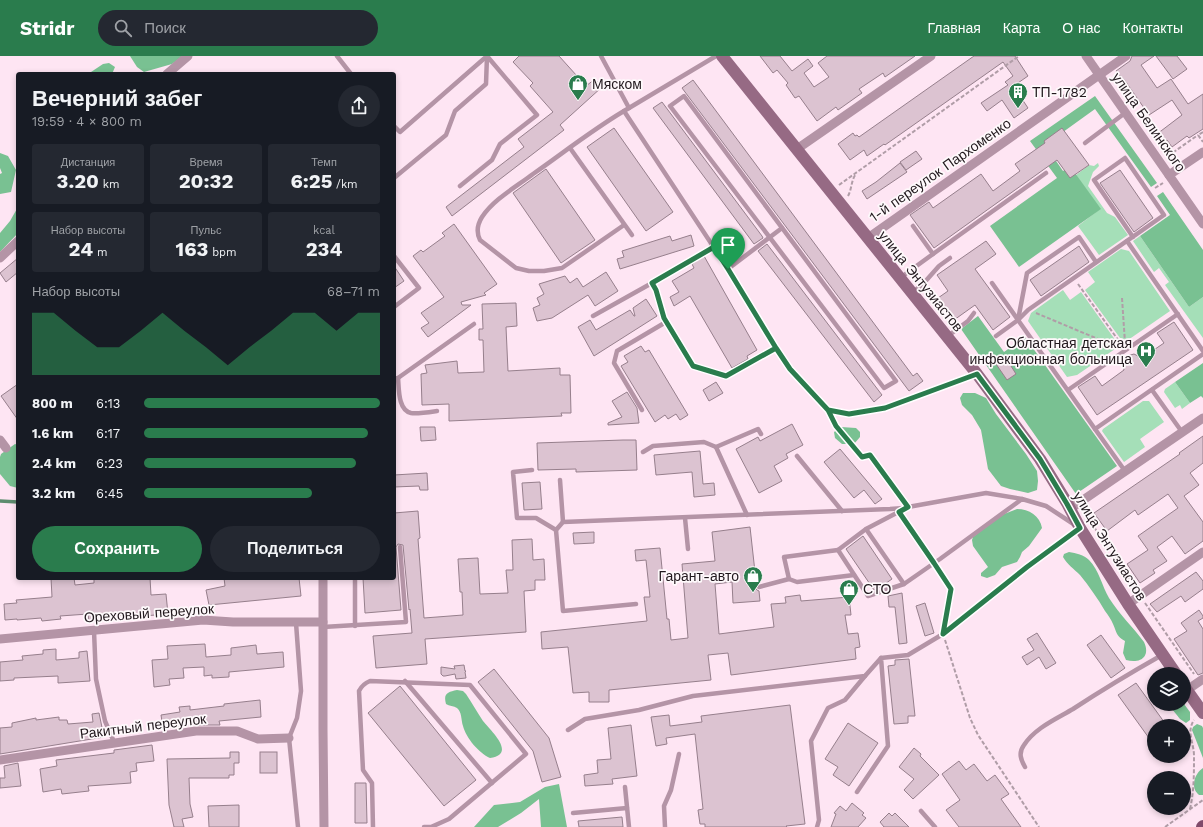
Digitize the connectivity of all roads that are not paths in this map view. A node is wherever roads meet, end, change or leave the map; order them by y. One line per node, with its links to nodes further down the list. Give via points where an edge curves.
1 (188, 56): 10 (street)
2 (337, 56): 11 (lane)
3 (487, 56): 16 (lane, via 400,132); 22 (lane, via 486,84 455,111 446,135); 24 (lane, via 537,115 500,144 492,160)
4 (601, 56): 13 (lane)
5 (716, 56): 13 (lane)
6 (722, 56): 19 (street, улица Энтузиастов)
7 (931, 56): 19 (street)
8 (1086, 56): 12 (street, улица Белинского)
9 (1126, 56): 12 (street, 1-й переулок Пархоменко)
10 (168, 72)
11 (349, 72)
12 (1099, 75): 15 (street, улица Белинского); 32 (street, 1-й переулок Пархоменко)
13 (629, 108): 14 (lane)
14 (624, 112): 18 (lane); 35 (lane)
15 (1125, 113): 17 (lane); 23 (street, улица Белинского)
16 (396, 128)
17 (1085, 143)
18 (570, 148): 26 (lane); 26 (lane, via 495,201 478,225 477,233 480,240 516,268 544,271 562,268)
19 (797, 149): 32 (street, улица Энтузиастов)
20 (1203, 152): 23 (street)
21 (1046, 173): 36 (lane)
22 (396, 176)
23 (1169, 176): 25 (street, улица Белинского)
24 (460, 186)
25 (1203, 224)
26 (624, 225): 29 (lane)
27 (913, 226): 36 (lane)
28 (782, 228): 30 (lane); 30 (lane, via 684,96 670,106); 30 (lane, via 896,381 884,388)
29 (632, 235)
30 (770, 237): 41 (lane)
31 (1133, 237): 31 (lane, via 1164,215 1125,158 1094,180); 33 (lane)
32 (868, 238): 42 (street, улица Энтузиастов)
33 (1127, 241): 40 (lane); 48 (lane)
34 (16, 243): 37 (street)
35 (714, 247): 41 (lane); 43 (lane)
36 (933, 254): 42 (lane)
37 (0, 258)
38 (950, 258): 45 (lane)
39 (396, 259): 46 (lane, via 419,288)
40 (1096, 262): 50 (lane, via 1028,310); 50 (lane, via 1079,237 1027,274)
41 (728, 269): 55 (lane)
42 (900, 278): 45 (street, улица Энтузиастов)
43 (652, 283): 49 (lane); 51 (lane)
44 (992, 283): 50 (lane)
45 (912, 293): 54 (street, улица Энтузиастов)
46 (396, 305)
47 (974, 313): 54 (lane)
48 (1178, 314): 56 (lane); 60 (lane)
49 (593, 316)
50 (1018, 320): 53 (lane); 60 (lane)
51 (666, 322): 55 (lane, via 693,366 726,376); 62 (lane, via 617,351 614,363)
52 (474, 324): 59 (lane)
53 (996, 336)
54 (947, 337): 58 (street, улица Энтузиастов)
55 (776, 348): 58 (lane, via 790,369 828,410 849,414 885,408)
56 (1203, 351)
57 (1203, 354): 61 (lane)
58 (977, 374): 79 (street, улица Энтузиастов, via 1040,459)
59 (396, 379): 63 (lane, via 403,408 410,413)
60 (1068, 390): 65 (lane)
61 (1152, 390): 65 (lane); 66 (lane)
62 (642, 410)
63 (437, 411)
64 (1203, 418): 66 (street)
65 (1095, 429): 75 (lane)
66 (1182, 432): 75 (street)
67 (761, 434): 69 (lane, via 758,430)
68 (0, 440): 70 (street)
69 (716, 447): 71 (lane, via 704,442 653,446); 81 (lane)
70 (6, 448)
71 (643, 452)
72 (870, 455): 78 (lane)
73 (797, 456): 80 (lane)
74 (532, 470): 86 (lane, via 514,472 517,518 536,518)
75 (1125, 471): 79 (street)
76 (560, 480): 83 (lane)
77 (1022, 498): 78 (lane, via 986,493); 84 (lane, via 1046,506); 95 (lane, via 941,560)
78 (908, 507): 80 (lane); 85 (lane)
79 (1070, 509): 84 (street, улица Энтузиастов)
80 (842, 511): 81 (lane)
81 (747, 515): 82 (lane)
82 (684, 518): 83 (lane); 88 (lane)
83 (563, 522): 86 (lane)
84 (1080, 528): 98 (street, улица Энтузиастов); 105 (lane, via 943,634 908,655)
85 (866, 529): 89 (lane); 95 (lane)
86 (556, 530): 97 (lane, via 563,611)
87 (400, 547): 101 (lane, via 406,622)
88 (688, 549)
89 (838, 550): 91 (lane); 92 (lane, via 784,557)
90 (1203, 552): 98 (street)
91 (854, 575): 92 (lane, via 797,582); 95 (lane, via 868,596)
92 (789, 579): 96 (lane)
93 (323, 580): 100 (street)
94 (355, 580): 101 (lane)
95 (904, 584)
96 (759, 587)
97 (636, 604)
98 (1128, 604): 104 (street, улица Энтузиастов)
99 (296, 623): 100 (street, Ореховый переулок); 102 (street, Ореховый переулок, via 203,620); 114 (lane, via 300,691 297,718)
100 (323, 625): 101 (lane); 126 (street)
101 (355, 626)
102 (94, 631): 103 (street, Ореховый переулок); 115 (lane, via 96,679 105,721)
103 (0, 639)
104 (1162, 655): 106 (street, улица Энтузиастов); 118 (lane, via 1038,730 1020,753)
105 (881, 658): 107 (lane); 121 (lane, via 888,746)
106 (1171, 667)
107 (866, 676): 113 (lane, via 693,696 639,710 585,719); 131 (lane, via 845,700 828,708 811,741 819,820)
108 (1203, 679): 110 (street)
109 (405, 682): 119 (lane); 119 (lane, via 470,685 526,754); 127 (lane, via 370,681 365,683 360,691 363,770 372,783)
110 (1191, 685)
111 (1191, 696): 112 (street)
112 (1202, 711)
113 (568, 730)
114 (289, 738): 115 (street, Ракитный переулок, via 258,738 236,732 196,731); 125 (lane)
115 (114, 742): 117 (street, Ракитный переулок)
116 (679, 754): 130 (lane, via 671,790 664,806)
117 (0, 760)
118 (1025, 767)
119 (492, 783): 128 (lane, via 449,819 431,827)
120 (625, 787): 122 (lane)
121 (857, 792)
122 (627, 808): 124 (lane); 129 (lane)
123 (921, 811): 132 (lane)
124 (573, 813)
125 (298, 827)
126 (324, 827)
127 (373, 827)
128 (424, 827)
129 (629, 827)
130 (665, 827)
131 (817, 827)
132 (935, 827)

